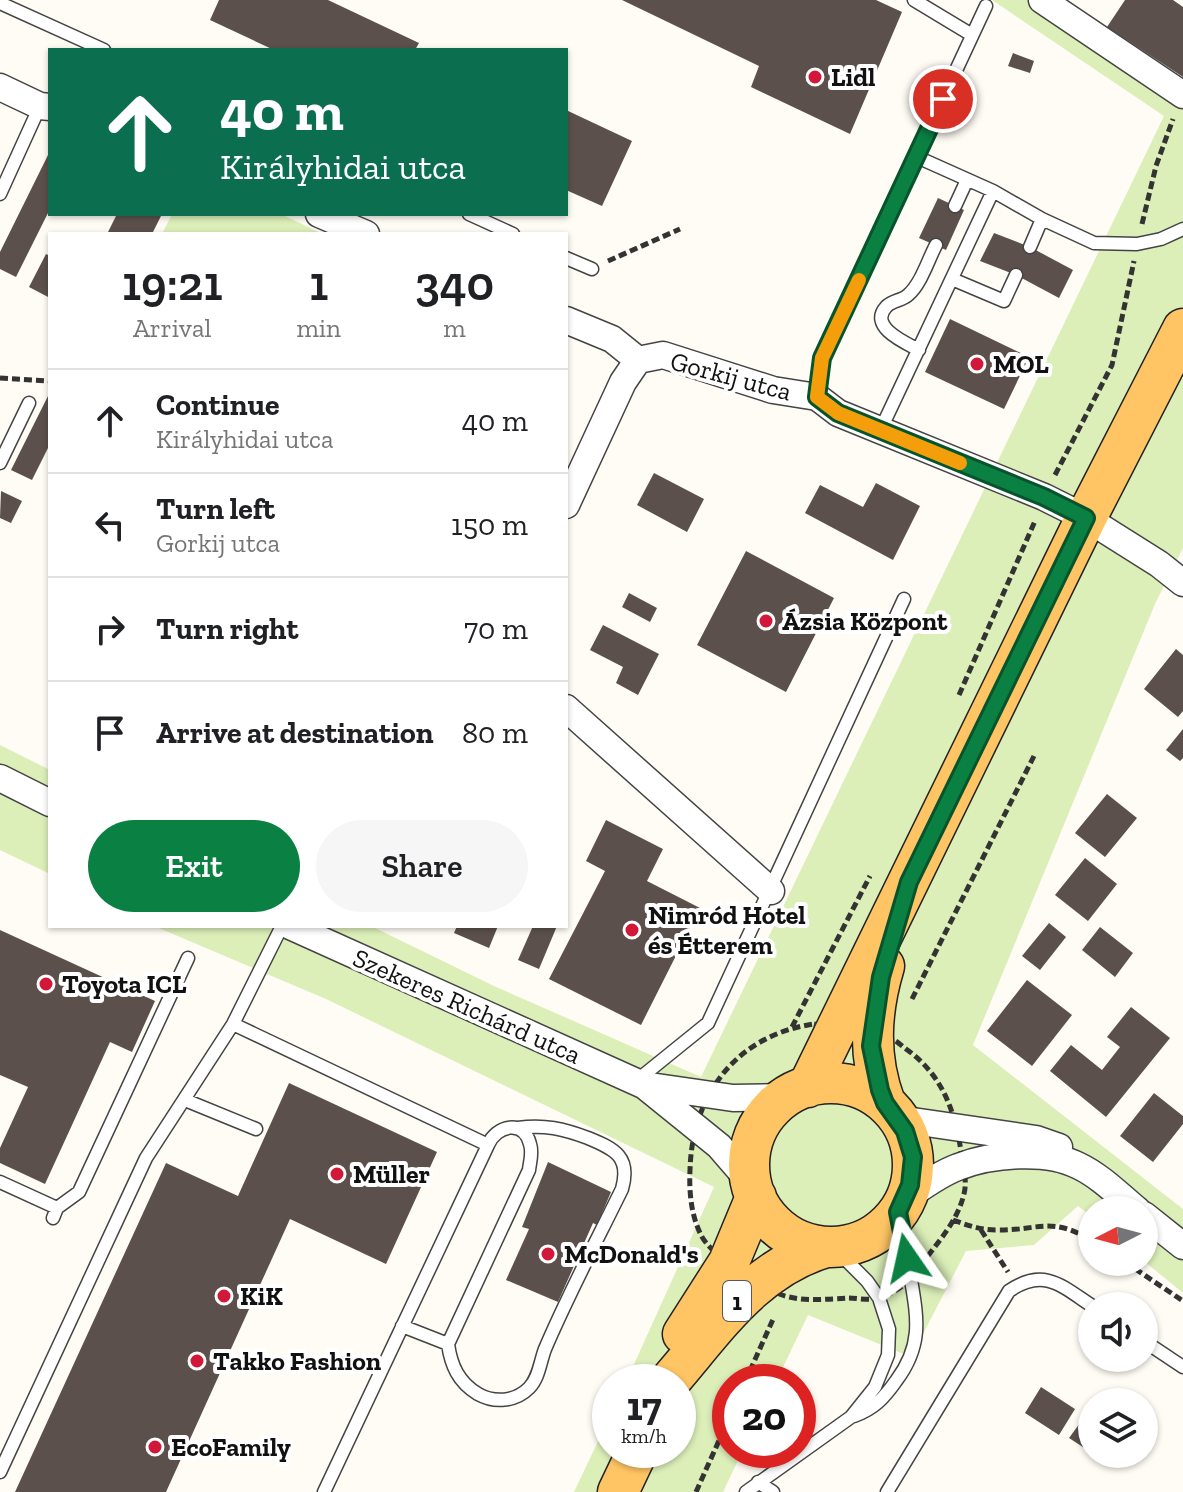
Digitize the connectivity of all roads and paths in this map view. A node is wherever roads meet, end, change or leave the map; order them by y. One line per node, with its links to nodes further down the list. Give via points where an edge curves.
1 (914, 0): 5 (lane)
2 (1042, 0): 8 (street)
3 (0, 3): 6 (lane)
4 (986, 6): 5 (lane)
5 (972, 35): 10 (lane)
6 (100, 48)
7 (0, 87): 9 (street)
8 (1180, 104): 22 (path, via 1156,166)
9 (45, 106): 13 (lane)
10 (917, 157): 11 (lane); 35 (lane, via 822,358)
11 (967, 180): 12 (lane); 14 (lane)
12 (993, 191): 17 (lane); 28 (lane)
13 (0, 194)
14 (955, 206)
15 (324, 216): 20 (street)
16 (473, 216): 21 (lane)
17 (1042, 219): 22 (lane, via 1094,243); 24 (lane)
18 (680, 229): 26 (path)
19 (1183, 229): 22 (lane)
20 (361, 232)
21 (509, 232)
22 (1137, 244): 39 (path, via 1112,365)
23 (936, 245): 31 (lane, via 910,293 888,304 883,313 890,334)
24 (1030, 247)
25 (568, 259): 26 (lane)
26 (592, 269)
27 (1016, 275): 28 (lane, via 1004,301)
28 (952, 279): 31 (lane)
29 (568, 321): 32 (street, Gorkij utca, via 612,339)
30 (1183, 329): 41 (main road, 1)
31 (919, 350): 37 (lane)
32 (638, 360): 35 (street, Gorkij utca, via 663,355 773,390); 40 (street, Gorkij utca)
33 (0, 378): 34 (path)
34 (48, 381)
35 (817, 397): 37 (street, Gorkij utca, via 838,413)
36 (29, 403): 38 (lane)
37 (880, 431): 39 (street, Gorkij utca)
38 (0, 463)
39 (1044, 497): 41 (street, Gorkij utca); 44 (path)
40 (568, 501)
41 (1086, 518): 42 (street, Gorkij utca); 49 (main road, 1)
42 (1183, 583)
43 (904, 599): 50 (lane)
44 (953, 708)
45 (568, 710): 50 (street)
46 (1034, 756): 54 (path)
47 (0, 778): 48 (street)
48 (48, 802)
49 (890, 878): 56 (path); 57 (main road, 1)
50 (771, 891): 58 (lane, via 708,1023)
51 (281, 928): 55 (lane)
52 (294, 928): 58 (street, Szekeres Richárd utca)
53 (188, 958): 70 (lane, via 79,1192 55,1213)
54 (906, 1012)
55 (233, 1024): 61 (lane); 67 (lane)
56 (792, 1027): 57 (path, via 814,1024); 60 (path, via 735,1060)
57 (875, 1032): 59 (main road, 1); 62 (main road, via 874,1068); 64 (path, via 931,1070)
58 (639, 1084): 60 (street, Szekeres Richárd utca); 63 (street, Szekeres Richárd utca)
59 (797, 1092): 60 (street, Szekeres Richárd utca); 62 (main road, via 840,1084 856,1087); 71 (main road, 1, via 766,1116 753,1141)
60 (707, 1095): 63 (path)
61 (185, 1100): 66 (lane); 96 (lane, via 146,1158)
62 (892, 1111): 64 (street); 73 (main road, via 913,1157)
63 (695, 1126): 71 (street, Szekeres Richárd utca, via 719,1146); 81 (path, via 689,1183 701,1235 712,1252)
64 (958, 1127): 68 (path); 69 (street, via 1055,1144)
65 (518, 1128): 67 (lane, via 496,1132); 88 (lane, via 531,1147 529,1170); 88 (lane, via 547,1125 610,1147 624,1165 622,1189 530,1387 505,1400 481,1396 455,1372)
66 (256, 1129)
67 (488, 1145): 87 (lane)
68 (963, 1165): 69 (street, via 1034,1156 1062,1159); 73 (street); 74 (path, via 964,1194)
69 (1092, 1174): 72 (street)
70 (0, 1182)
71 (754, 1190): 79 (main road, via 763,1211 784,1232); 81 (main road, 1)
72 (1120, 1196)
73 (902, 1205): 79 (main road, 1, via 870,1237); 82 (lane)
74 (953, 1220): 76 (path); 82 (path)
75 (1158, 1226): 78 (street)
76 (980, 1229): 77 (path, via 1052,1225); 83 (path)
77 (1078, 1234)
78 (1183, 1246)
79 (829, 1247): 81 (main road, 1, via 782,1264); 85 (lane)
80 (1146, 1276): 86 (path)
81 (757, 1280): 85 (path, via 809,1299); 90 (main road, 1, via 684,1332); 91 (path)
82 (911, 1280): 85 (path); 93 (lane, via 916,1343 901,1375 876,1406)
83 (1017, 1286): 84 (lane, via 1041,1279); 103 (lane, via 1009,1291)
84 (1078, 1297)
85 (879, 1298): 93 (lane, via 889,1329 888,1355 875,1387)
86 (1183, 1301)
87 (402, 1326): 88 (lane); 98 (lane)
88 (448, 1344)
89 (1158, 1350): 92 (lane)
90 (674, 1364)
91 (747, 1364)
92 (1183, 1367)
93 (851, 1417): 97 (lane)
94 (712, 1456): 100 (path)
95 (629, 1468): 99 (main road)
96 (0, 1472)
97 (758, 1482): 101 (lane); 102 (lane)
98 (324, 1492)
99 (618, 1492)
100 (696, 1492)
101 (746, 1492)
102 (773, 1492)
103 (887, 1492)

